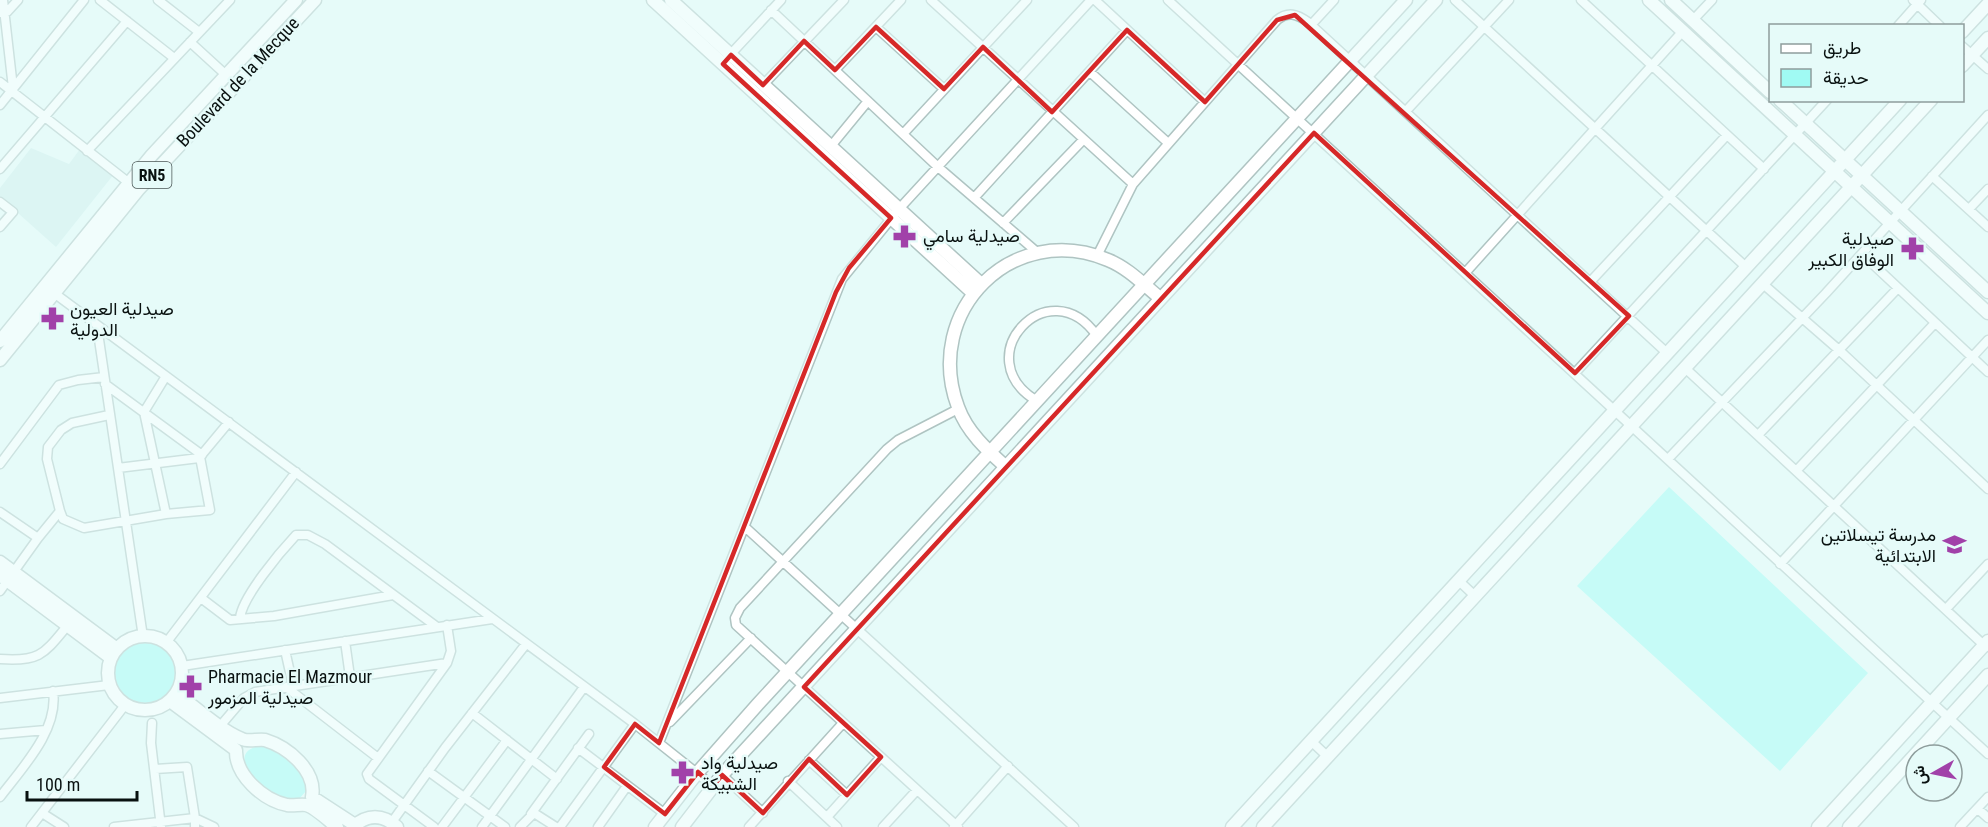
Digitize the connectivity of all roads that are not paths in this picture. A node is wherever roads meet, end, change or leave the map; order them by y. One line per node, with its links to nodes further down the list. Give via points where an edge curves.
1 (3, 0): 30 (street)
2 (18, 0): 30 (street)
3 (84, 0): 63 (street)
4 (100, 0): 32 (street)
5 (158, 0): 41 (street)
6 (230, 0): 41 (street)
7 (296, 0): 57 (street, Boulevard de la Mecque / RN5)
8 (315, 0): 96 (street, Boulevard de la Mecque / RN5)
9 (653, 0): 49 (street)
10 (671, 0): 49 (street)
11 (780, 0): 29 (street)
12 (844, 0): 44 (street)
13 (901, 0): 37 (street)
14 (931, 0): 45 (street)
15 (1093, 0): 38 (street); 59 (street)
16 (1168, 0): 51 (street)
17 (1334, 0): 35 (street)
18 (1406, 0): 50 (street)
19 (1436, 0): 58 (street)
20 (1455, 0): 36 (street)
21 (1509, 0): 36 (street)
22 (1581, 0): 53 (street)
23 (1649, 0): 40 (street)
24 (1671, 0): 31 (street)
25 (1712, 0): 31 (street)
26 (1020, 2): 45 (street)
27 (1917, 2): 33 (street); 34 (street)
28 (1988, 4): 39 (street)
29 (771, 10): 44 (street); 49 (street)
30 (2, 13): 63 (street)
31 (1693, 20): 64 (street)
32 (127, 21): 48 (street); 76 (street)
33 (1900, 24)
34 (1938, 24)
35 (1311, 25): 50 (street); 51 (street, via 1295,15 1282,16)
36 (1485, 26): 73 (street); 79 (street)
37 (876, 27): 55 (street); 62 (street)
38 (1127, 30): 56 (street); 67 (street)
39 (1964, 30)
40 (1683, 31): 53 (street); 83 (street)
41 (199, 32): 43 (street)
42 (1988, 38): 47 (street)
43 (189, 42): 48 (street); 57 (street)
44 (804, 42): 55 (street); 61 (street)
45 (983, 47): 59 (street); 62 (street)
46 (1964, 48): 47 (street)
47 (1973, 55): 52 (street); 54 (street)
48 (174, 58): 87 (street)
49 (727, 59): 61 (street); 104 (street)
50 (1349, 60): 58 (street); 77 (street)
51 (1240, 64): 67 (street); 77 (street)
52 (1964, 64)
53 (1652, 66): 79 (street); 82 (street)
54 (1988, 69)
55 (835, 70): 66 (street)
56 (1090, 72): 74 (street); 85 (street)
57 (225, 74): 96 (street, Boulevard de la Mecque / RN5)
58 (1366, 76): 73 (street); 80 (street)
59 (1017, 80): 74 (street); 89 (street)
60 (0, 82): 63 (street)
61 (763, 85): 86 (street)
62 (944, 90): 81 (street)
63 (11, 91): 65 (street); 72 (street); 76 (street)
64 (1769, 91)
65 (0, 94)
66 (868, 101): 81 (street); 86 (street)
67 (1205, 102): 85 (street)
68 (1782, 102): 78 (street)
69 (1825, 102): 78 (street)
70 (1898, 102): 88 (street)
71 (1929, 102): 93 (street)
72 (0, 105)
73 (1406, 111): 105 (street)
74 (1052, 112): 84 (street); 100 (street)
75 (1988, 115): 94 (street)
76 (45, 118): 87 (street); 90 (street)
77 (1297, 118): 80 (street); 118 (street)
78 (1805, 124): 83 (street); 88 (street)
79 (1595, 128): 99 (street); 105 (street)
80 (1314, 133): 115 (street); 123 (street)
81 (903, 134): 89 (street)
82 (1727, 135): 91 (street); 99 (street)
83 (1795, 135): 91 (street); 92 (street)
84 (1083, 140): 95 (street); 107 (street)
85 (1167, 142): 95 (street)
86 (831, 146): 104 (street)
87 (87, 151): 96 (street)
88 (1845, 160): 92 (street); 93 (street)
89 (938, 167): 100 (street); 104 (street)
90 (0, 169)
91 (1764, 169): 110 (street)
92 (1834, 171): 97 (street); 114 (street)
93 (1862, 176): 97 (street); 103 (street)
94 (1932, 176): 102 (street); 103 (street)
95 (1133, 184): 113 (street)
96 (133, 187): 122 (street, Boulevard de la Mecque / RN5); 131 (street, Boulevard de la Mecque / RN5)
97 (1852, 187): 106 (street); 117 (street)
98 (1988, 189): 102 (street)
99 (1668, 196): 110 (street); 116 (street)
100 (974, 198): 107 (street)
101 (0, 201): 108 (street, via 12,212)
102 (1969, 209): 109 (street)
103 (1900, 211): 106 (street); 121 (street)
104 (895, 214): 119 (street); 167 (street, via 842,279)
105 (1518, 214): 115 (street); 116 (street)
106 (1890, 222): 112 (street); 124 (street)
107 (1003, 223): 111 (street)
108 (0, 227)
109 (1988, 227)
110 (1706, 231): 114 (street); 125 (street)
111 (1038, 253): 113 (street, via 1068,250); 119 (street, via 1010,264)
112 (1862, 254): 120 (street); 126 (street)
113 (1097, 256): 118 (street, via 1123,268)
114 (1746, 267): 133 (street)
115 (1466, 272): 138 (street)
116 (1591, 281): 125 (street)
117 (1763, 284): 126 (street); 136 (street)
118 (1146, 286): 123 (street); 129 (street)
119 (976, 288): 144 (street, via 954,333 950,352 952,391)
120 (1899, 288): 127 (street); 132 (street)
121 (1988, 292)
122 (54, 293): 128 (street); 135 (street, Boulevard de la Mecque / RN5)
123 (1160, 298): 157 (street)
124 (1988, 313)
125 (1629, 316): 133 (street); 138 (street)
126 (1801, 318): 132 (street); 143 (street)
127 (1935, 322): 134 (street); 141 (street)
128 (97, 326): 139 (street); 140 (street)
129 (1097, 336): 142 (street); 142 (street, via 1082,320 1062,312 1040,314 1022,326 1011,345 1010,367 1019,387)
130 (1988, 340): 134 (street)
131 (0, 341)
132 (1839, 350): 141 (street); 151 (street)
133 (1667, 352): 145 (street)
134 (1972, 357): 137 (street); 148 (street)
135 (0, 360)
136 (1685, 368): 143 (street); 150 (street)
137 (1988, 372)
138 (1575, 373): 145 (street)
139 (166, 376): 146 (street); 149 (street)
140 (105, 381): 146 (street); 147 (street); 156 (street, via 78,380 59,385)
141 (1876, 385): 148 (street); 159 (street)
142 (1037, 401): 152 (street)
143 (1724, 403): 151 (street); 154 (street)
144 (958, 409): 152 (street); 169 (street, via 893,444)
145 (1615, 410): 150 (street); 174 (street)
146 (144, 411): 153 (street); 155 (street)
147 (109, 415): 158 (street); 163 (street, via 72,423 48,447 47,459)
148 (1913, 420): 161 (street); 162 (street)
149 (229, 422): 153 (street); 160 (street)
150 (1633, 427): 154 (street); 176 (street)
151 (1759, 434): 159 (street)
152 (989, 452): 157 (street); 179 (street)
153 (201, 456): 155 (street, via 191,461); 165 (street, via 210,510)
154 (1668, 459): 171 (street)
155 (157, 461): 158 (street); 165 (street)
156 (0, 464)
157 (1006, 467): 185 (street)
158 (118, 468): 166 (street)
159 (1797, 470): 162 (street)
160 (296, 472): 177 (street); 181 (street)
161 (1988, 489)
162 (1836, 507): 171 (street); 178 (street)
163 (60, 511): 166 (street, via 63,519 84,528); 168 (street)
164 (0, 512): 168 (street)
165 (166, 514): 166 (street)
166 (128, 520): 186 (street)
167 (745, 528): 169 (street); 215 (street)
168 (38, 538): 173 (street)
169 (783, 561): 179 (street); 187 (street, via 736,614 736,625)
170 (0, 562): 173 (street)
171 (1780, 564): 207 (street)
172 (1988, 564): 178 (street)
173 (5, 579): 182 (street); 193 (street)
174 (1459, 581): 176 (street); 220 (street)
175 (393, 595): 180 (street, via 274,616); 180 (street, via 325,544 299,534 250,596); 184 (street)
176 (1476, 597): 225 (street)
177 (201, 598): 180 (street, via 228,620); 189 (street)
178 (1946, 609): 191 (street)
179 (840, 614): 185 (street); 197 (street)
180 (240, 618)
181 (492, 619): 183 (street); 190 (street)
182 (68, 625): 193 (street); 194 (street, via 36,658)
183 (447, 625): 184 (street); 195 (street)
184 (437, 627): 188 (street)
185 (858, 629): 203 (street); 230 (street)
186 (143, 637): 189 (street); 193 (street, via 125,642)
187 (751, 638): 197 (street); 215 (street)
188 (345, 641): 192 (street); 199 (street)
189 (166, 643): 196 (street)
190 (526, 644): 202 (street); 209 (street)
191 (1987, 645): 207 (street)
192 (285, 650): 196 (street); 201 (street)
193 (114, 653): 200 (street, via 108,666)
194 (0, 659)
195 (447, 663): 199 (street); 227 (street)
196 (182, 666): 205 (street)
197 (788, 672): 203 (street); 234 (street)
198 (1988, 675): 210 (street)
199 (350, 677): 201 (street)
200 (109, 685): 204 (street); 208 (street)
201 (290, 687): 214 (street, via 249,694); 227 (street)
202 (584, 687): 213 (street); 228 (street)
203 (804, 687): 212 (street); 235 (street)
204 (53, 691): 206 (street); 216 (street, via 53,712)
205 (173, 697): 208 (street, via 164,705 151,708); 214 (street); 222 (street)
206 (0, 698)
207 (1933, 704): 210 (street); 280 (street)
208 (125, 705): 248 (street)
209 (472, 713): 219 (street); 233 (street)
210 (1949, 718): 224 (street); 281 (street)
211 (152, 723): 232 (street)
212 (843, 723): 226 (street); 229 (street)
213 (635, 724): 221 (street); 231 (street)
214 (221, 725): 222 (street)
215 (666, 726): 221 (street)
216 (46, 730): 217 (street); 242 (street)
217 (0, 734)
218 (589, 734): 223 (street)
219 (507, 740): 228 (street); 243 (street)
220 (1311, 741): 225 (street); 278 (street)
221 (659, 743): 234 (street)
222 (240, 745): 245 (street, via 236,762 263,792 282,804); 245 (street, via 265,740 292,756 309,775 313,789)
223 (578, 748): 231 (street); 236 (street)
224 (1988, 754)
225 (1327, 756): 279 (street)
226 (881, 757): 240 (street); 241 (street)
227 (378, 758): 246 (street, via 367,776)
228 (532, 758): 236 (street); 252 (street)
229 (809, 760): 237 (street); 241 (street)
230 (1008, 766): 259 (street); 277 (street)
231 (604, 767): 238 (street); 270 (street)
232 (155, 769): 255 (street, via 187,767); 256 (street)
233 (428, 771): 243 (street); 246 (street)
234 (698, 772): 239 (street); 251 (street)
235 (722, 775): 239 (street); 249 (street)
236 (556, 779): 250 (street)
237 (788, 781): 249 (street); 253 (street)
238 (627, 786): 251 (street); 271 (street)
239 (713, 786): 273 (street)
240 (917, 790): 259 (street); 276 (street)
241 (847, 795): 253 (street)
242 (0, 797)
243 (464, 797): 252 (street); 266 (street)
244 (1988, 797): 247 (street)
245 (309, 801): 258 (street); 264 (street)
246 (404, 804): 257 (street); 265 (street)
247 (1978, 809): 254 (street); 282 (street)
248 (42, 813): 260 (street); 261 (street)
249 (763, 813): 274 (street)
250 (531, 814): 269 (street); 270 (street)
251 (665, 814): 272 (street)
252 (490, 816): 267 (street); 268 (street)
253 (827, 817): 275 (street)
254 (1988, 818)
255 (195, 823): 256 (street); 263 (street)
256 (161, 824): 262 (street)
257 (394, 825): 258 (street, via 373,817)
258 (354, 826)
259 (956, 826)
260 (31, 827)
261 (64, 827)
262 (114, 827)
263 (214, 827)
264 (337, 827)
265 (434, 827)
266 (442, 827)
267 (482, 827)
268 (505, 827)
269 (520, 827)
270 (558, 827)
271 (598, 827)
272 (655, 827)
273 (682, 827)
274 (750, 827)
275 (837, 827)
276 (883, 827)
277 (1074, 827)
278 (1232, 827)
279 (1263, 827)
280 (1818, 827)
281 (1849, 827)
282 (1960, 827)

